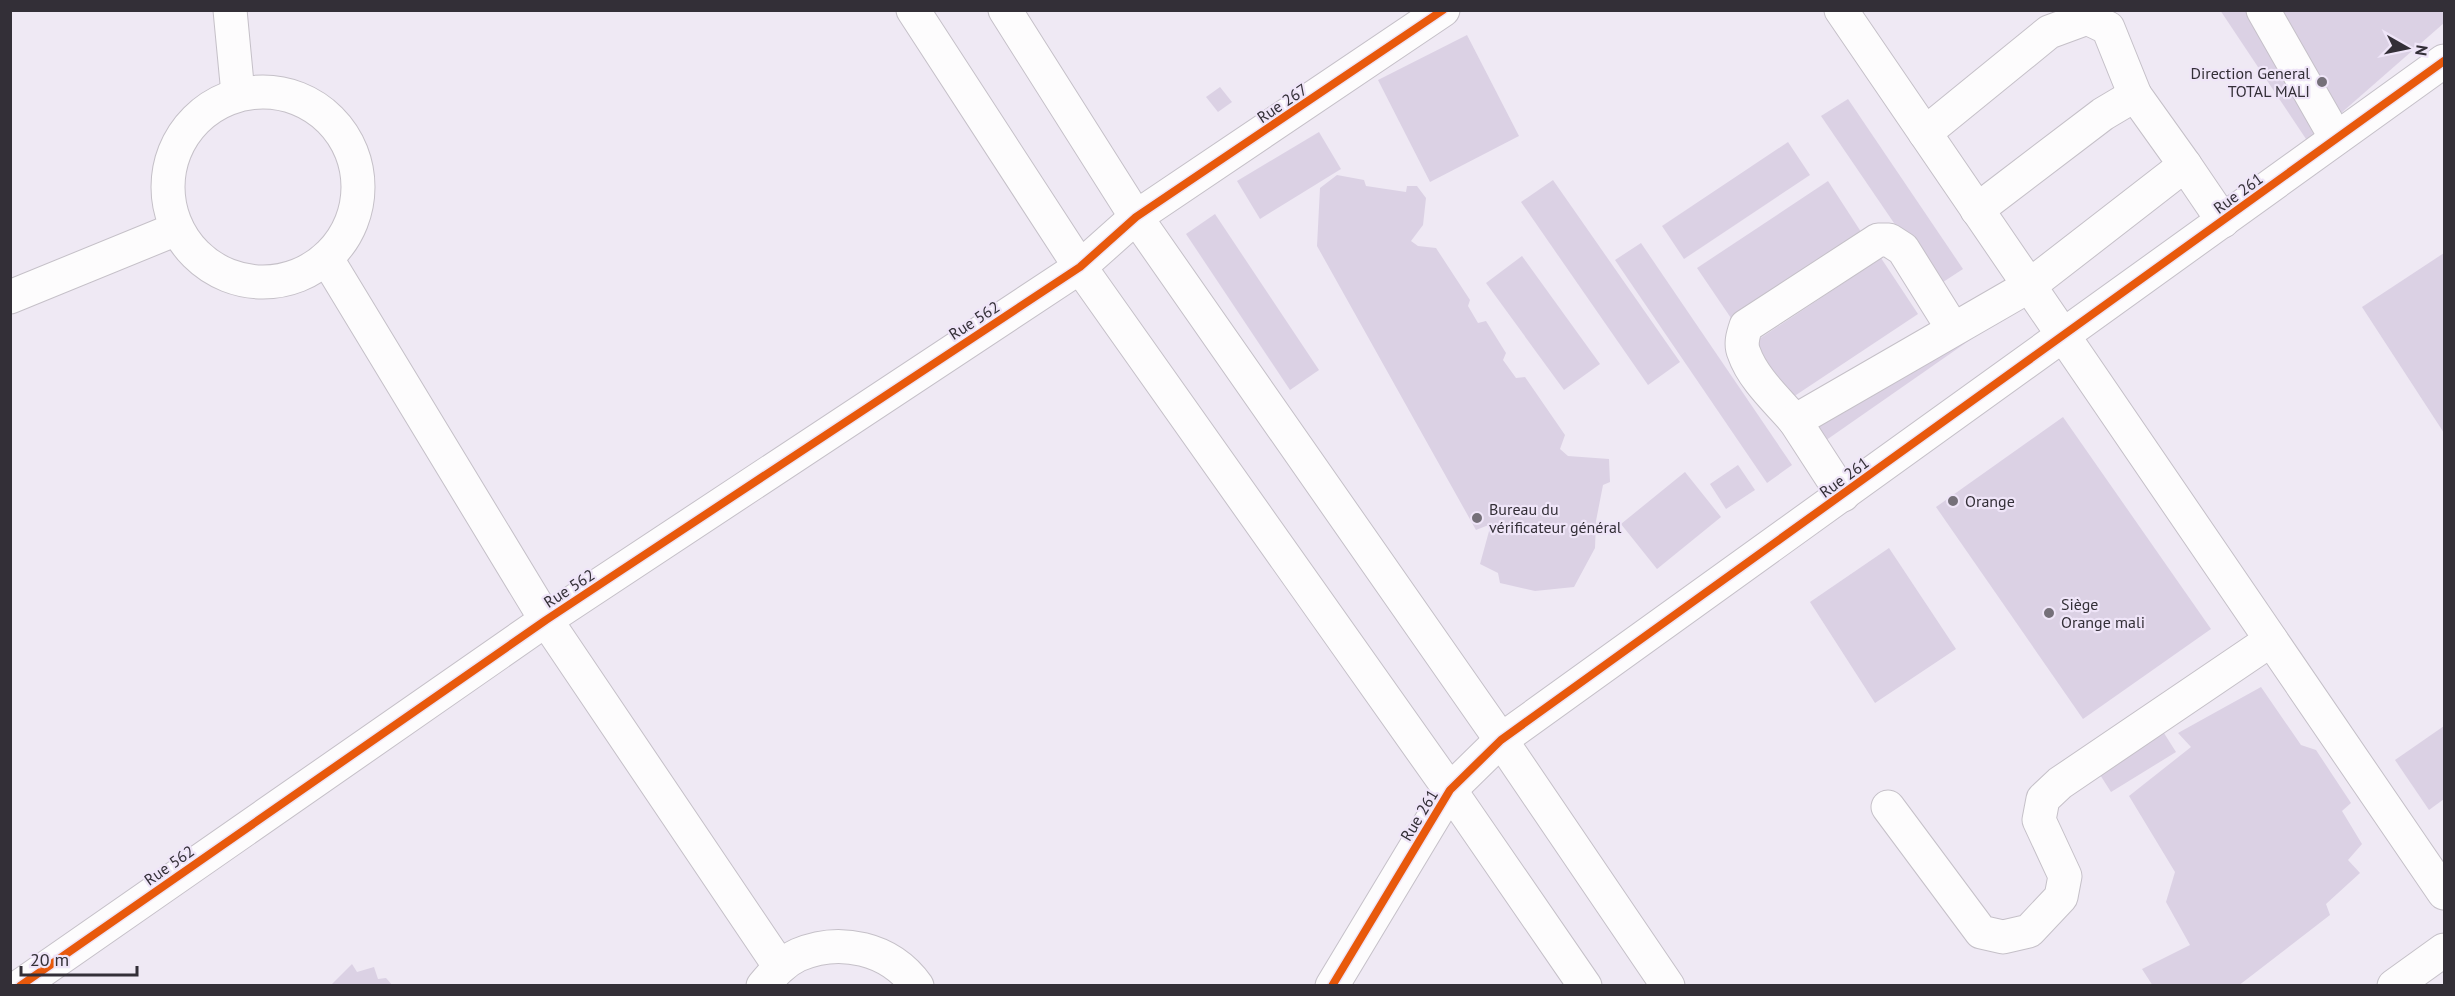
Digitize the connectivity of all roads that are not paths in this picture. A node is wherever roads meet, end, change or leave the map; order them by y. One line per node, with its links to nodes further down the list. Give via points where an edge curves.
1 (230, 10): 8 (street)
2 (913, 10): 18 (street)
3 (1005, 10): 14 (street)
4 (1443, 10): 14 (street, Rue 267)
5 (1841, 10): 10 (street)
6 (2263, 10): 11 (street)
7 (2445, 61): 11 (street, Rue 261)
8 (238, 94): 16 (street, via 210,107 187,130 172,157 168,190); 17 (street, via 275,92 305,100 334,122 352,151 358,170 358,203 350,229)
9 (2135, 95): 10 (street, via 2108,28 2086,18 2049,32); 12 (street); 13 (street, via 2103,114)
10 (1925, 133): 13 (street)
11 (2337, 138): 15 (street, Rue 261)
12 (2185, 165): 15 (street); 19 (street)
13 (1977, 210): 19 (street)
14 (1136, 217): 18 (street, Rue 562); 27 (street)
15 (2223, 221): 22 (street, Rue 261)
16 (174, 230): 17 (street, via 204,262 231,278 270,283 306,273); 20 (street)
17 (327, 259): 25 (street)
18 (1080, 267): 25 (street, Rue 562); 28 (street)
19 (2029, 286): 21 (street); 22 (street)
20 (10, 297)
21 (1953, 329): 23 (street); 23 (street, via 1903,249 1889,240 1878,240 1746,326 1743,352)
22 (2063, 336): 24 (street, Rue 261); 26 (street)
23 (1795, 421): 24 (street)
24 (1843, 495): 27 (street, Rue 261)
25 (546, 620): 32 (street); 33 (street, Rue 562)
26 (2271, 640): 29 (street, via 2060,783 2043,799 2039,820 2065,876 2061,897 2029,931 2003,937 1981,932); 30 (street)
27 (1501, 740): 28 (street, Rue 261); 37 (street)
28 (1450, 790): 35 (street, Rue 261); 36 (street)
29 (1888, 807)
30 (2445, 893)
31 (2445, 950): 38 (street)
32 (771, 976): 34 (street, via 797,956 830,946 847,946 880,954 908,973)
33 (20, 986)
34 (917, 986)
35 (1332, 986)
36 (1585, 986)
37 (1668, 986)
38 (2394, 986)

